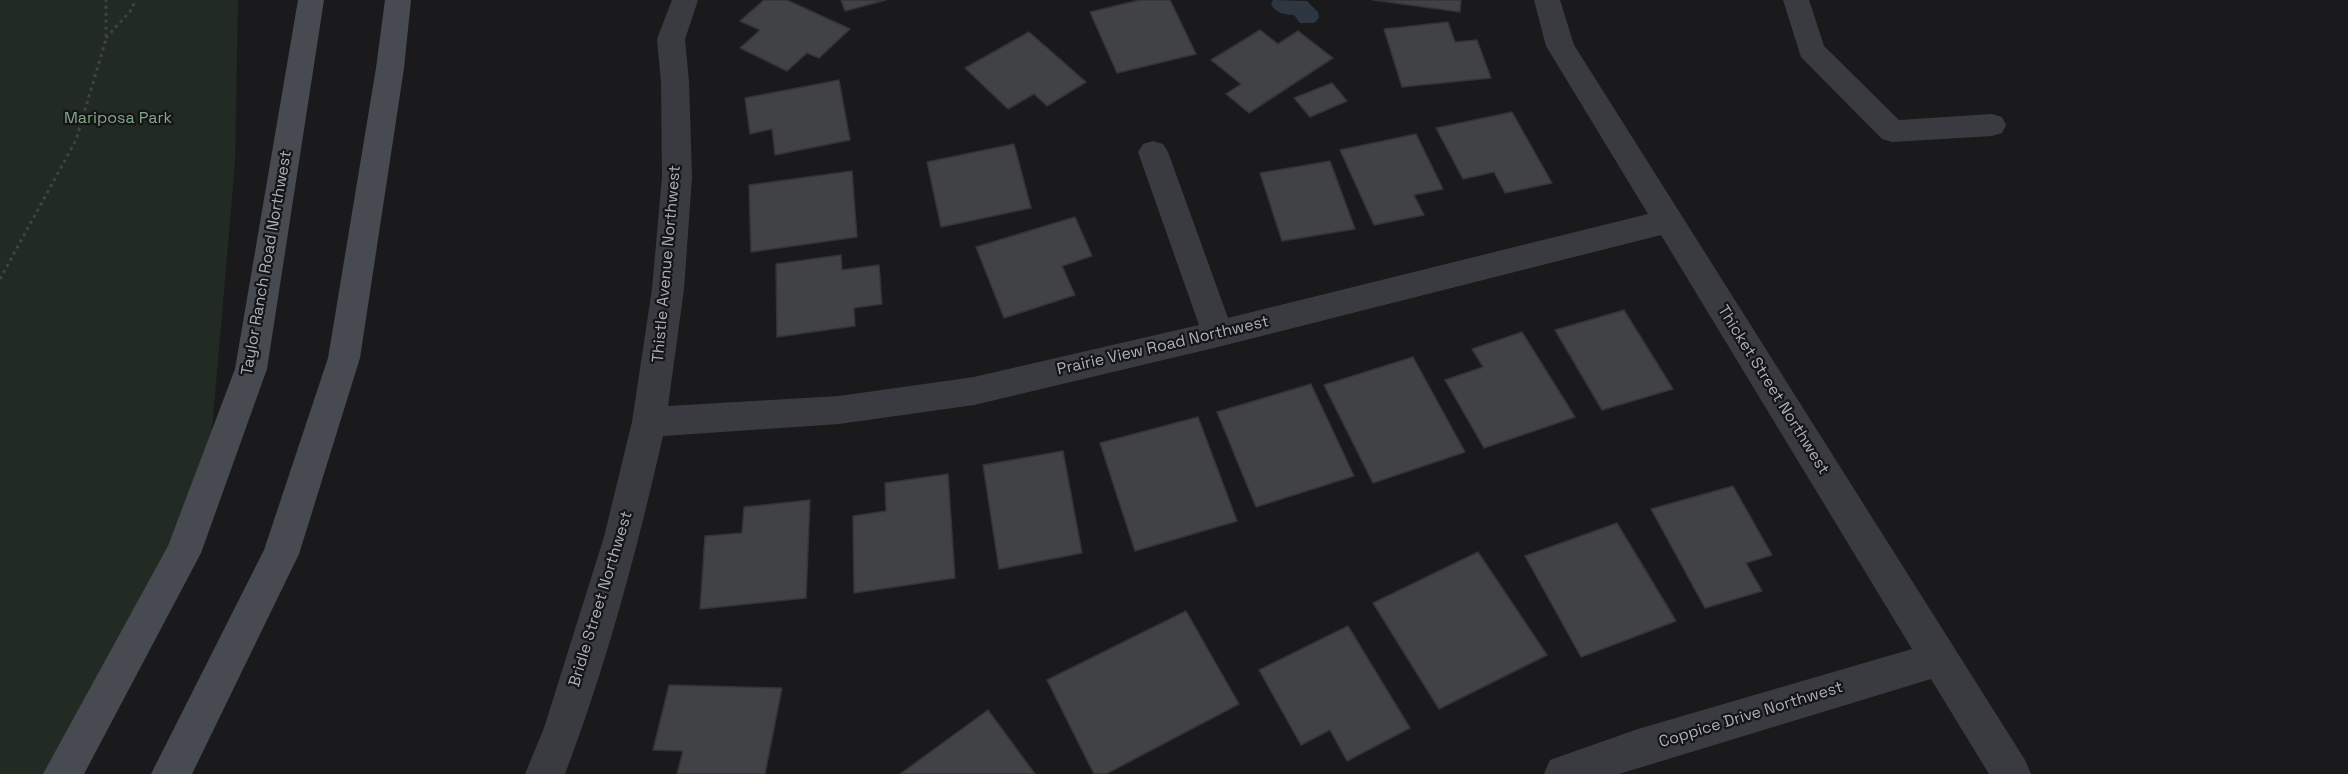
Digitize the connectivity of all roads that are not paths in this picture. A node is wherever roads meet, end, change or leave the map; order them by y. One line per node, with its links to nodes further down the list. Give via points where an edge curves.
1 (398, 0): 13 (main road, via 344,358 281,554)
2 (685, 0): 10 (street, Thistle Avenue Northwest, via 671,39 677,177 668,289)
3 (1547, 0): 8 (street, Thicket Street Northwest, via 1560,46)
4 (1796, 0): 6 (street, via 1811,50 1892,131)
5 (306, 4): 12 (main road, Taylor Ranch Road Northwest, via 251,369 183,554)
6 (1992, 125)
7 (1153, 152): 9 (street)
8 (1669, 221): 9 (street, Prairie View Road Northwest); 11 (street, Thicket Street Northwest)
9 (1218, 334): 10 (street, Prairie View Road Northwest, via 975,391 839,410)
10 (649, 422): 14 (street, Bridle Street Northwest, via 622,537)
11 (1938, 659): 15 (street, Coppice Drive Northwest, via 1638,748); 16 (street, Thicket Street Northwest)
12 (63, 774)
13 (171, 774)
14 (545, 774)
15 (1564, 774)
16 (2011, 774)

